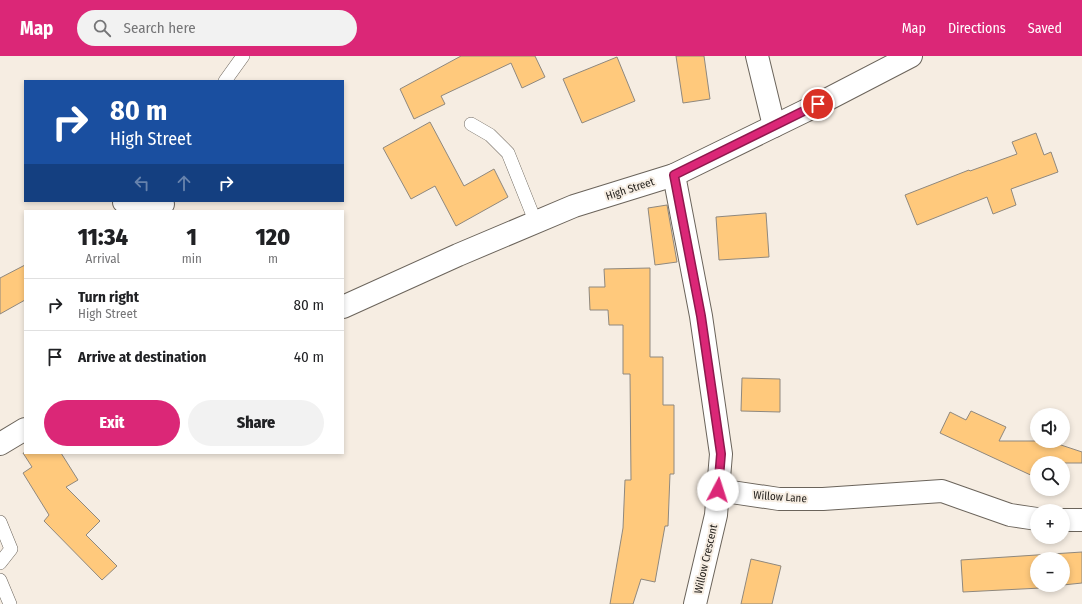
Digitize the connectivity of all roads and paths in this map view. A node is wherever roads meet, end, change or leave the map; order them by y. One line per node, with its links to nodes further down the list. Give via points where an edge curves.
1 (243, 56): 4 (lane)
2 (757, 56): 6 (street)
3 (911, 56): 6 (street, High Street)
4 (226, 80)
5 (471, 124): 10 (lane, via 490,135 508,153)
6 (774, 126): 7 (street, High Street)
7 (674, 175): 10 (street, High Street, via 574,206); 14 (street, via 701,316 721,454)
8 (124, 202): 9 (street)
9 (163, 205)
10 (536, 222): 11 (street, High Street)
11 (344, 308)
12 (24, 430): 13 (street)
13 (0, 444)
14 (718, 490): 15 (street, Willow Lane, via 779,499 823,499 942,491 1010,514); 22 (street, Willow Crescent, via 716,516)
15 (1030, 518)
16 (1070, 520): 17 (street)
17 (1082, 520)
18 (0, 522): 19 (lane, via 11,549)
19 (0, 563)
20 (0, 580): 21 (lane)
21 (10, 604)
22 (695, 604)

